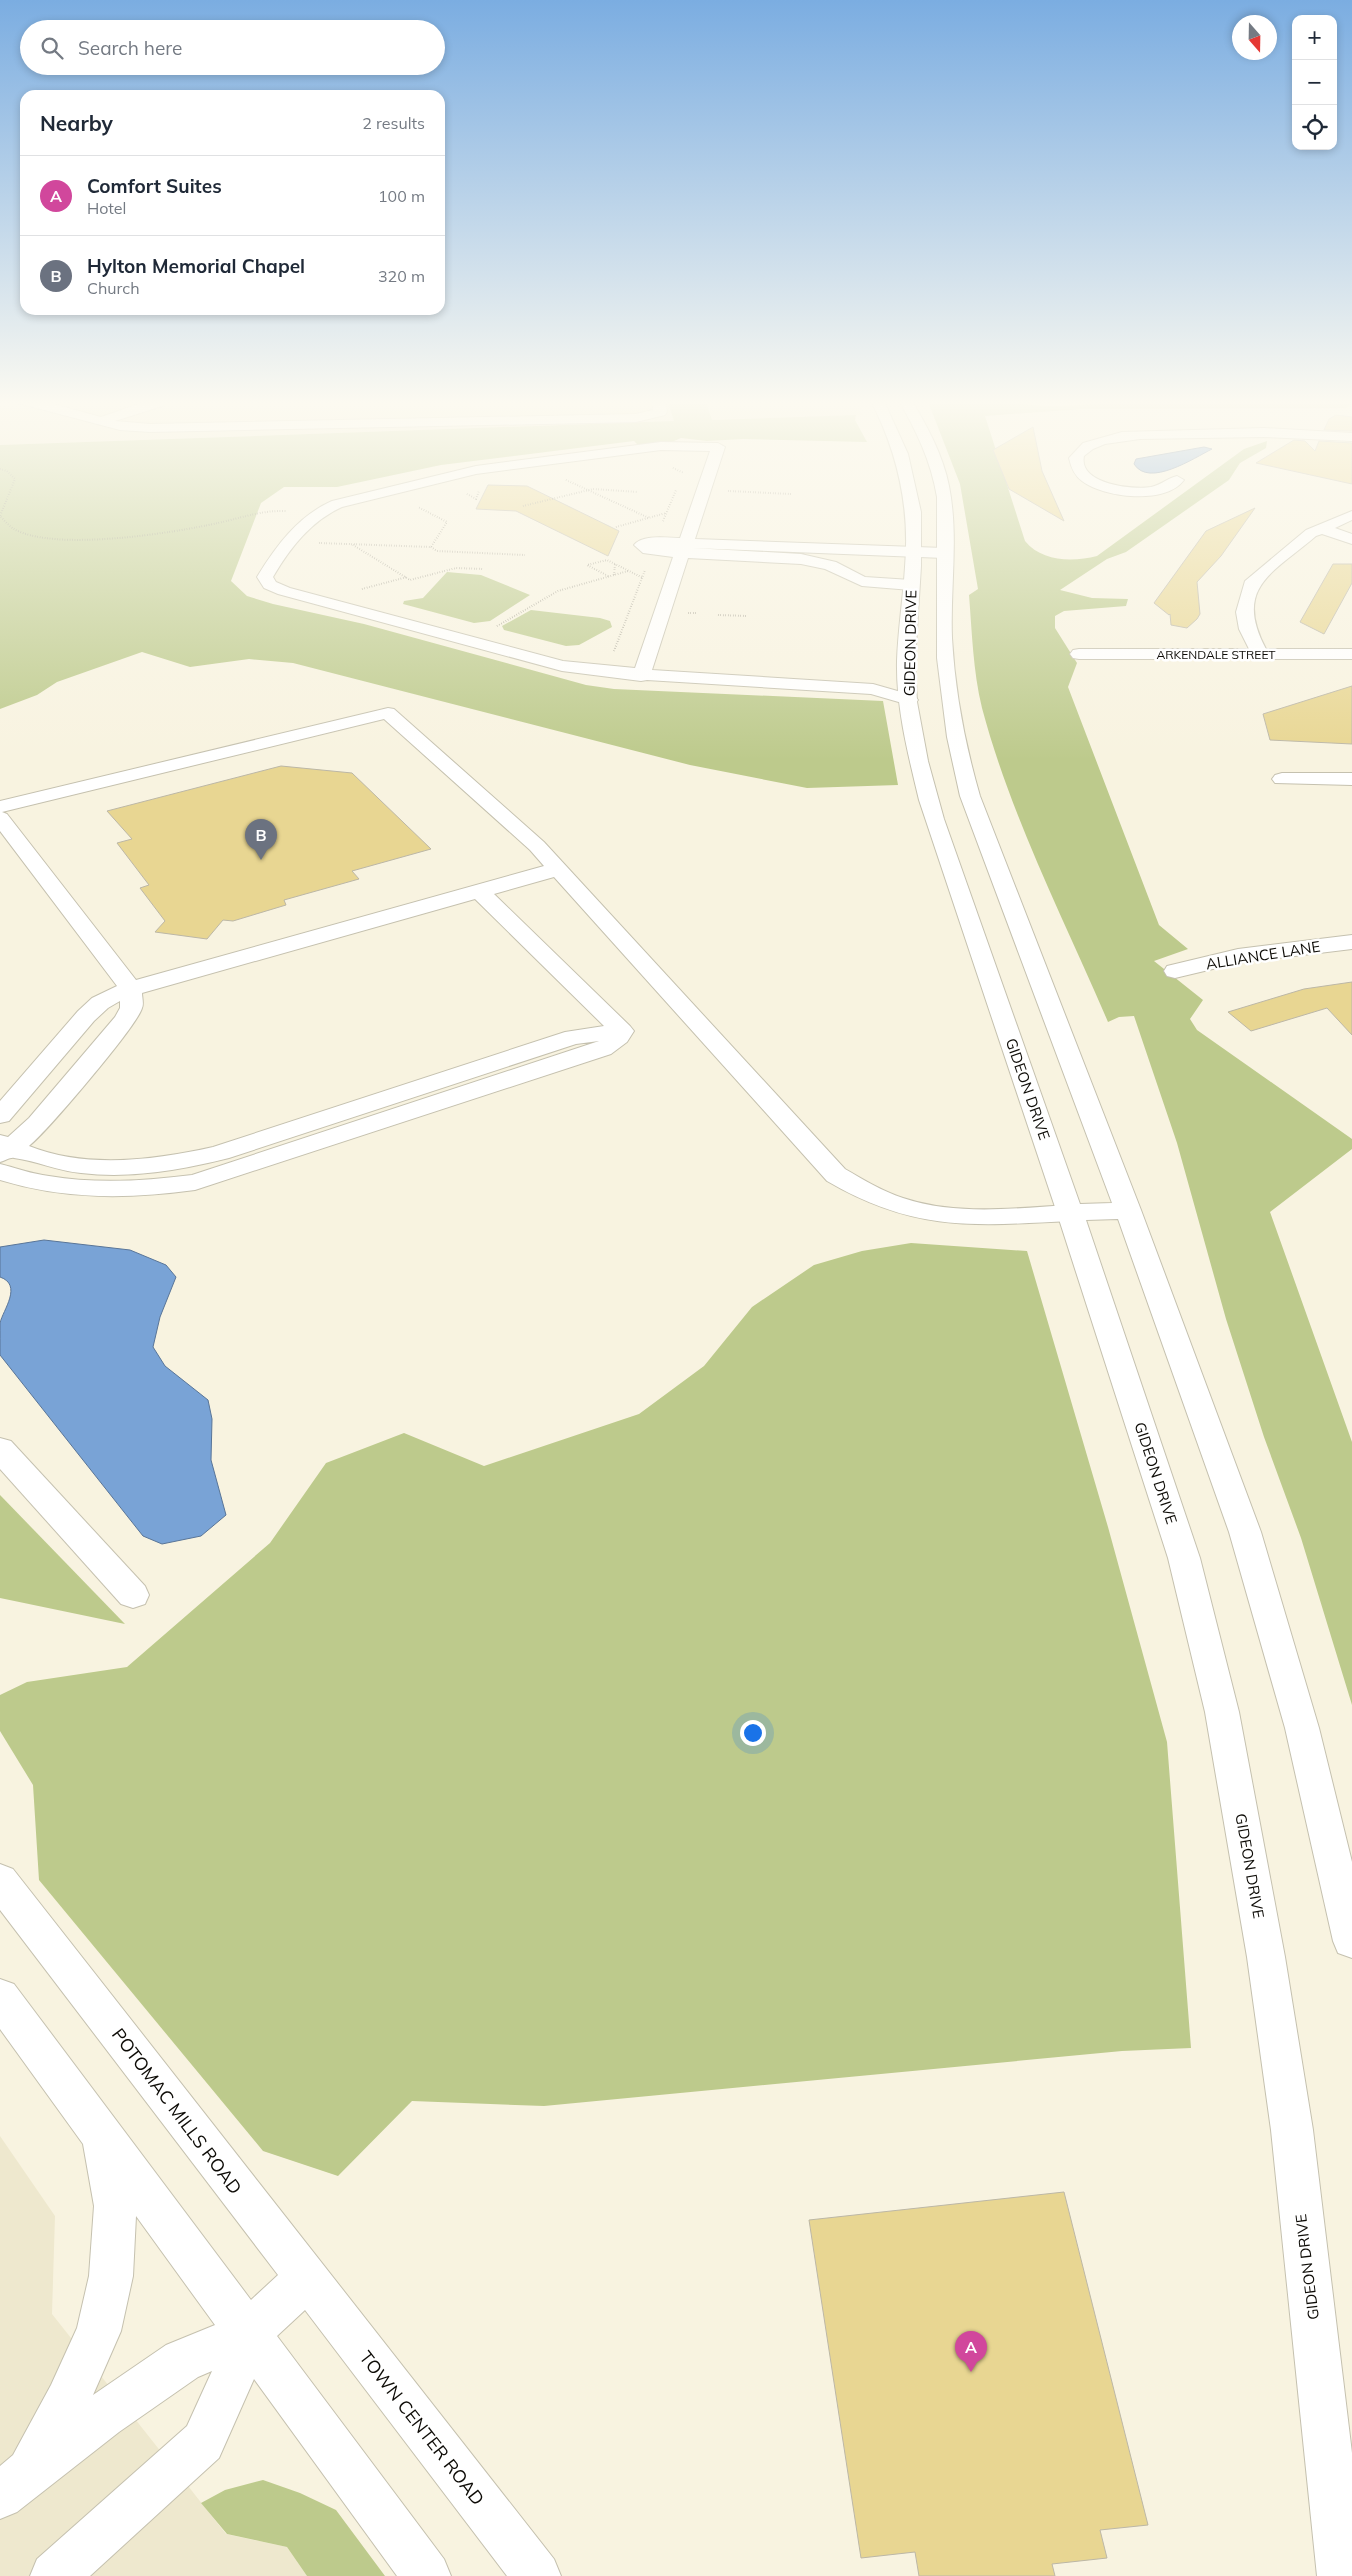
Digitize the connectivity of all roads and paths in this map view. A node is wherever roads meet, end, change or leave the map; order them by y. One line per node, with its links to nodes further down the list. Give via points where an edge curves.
1 (2, 519): 2 (path, via 8,527 28,535 77,539 129,537)
2 (232, 519)
3 (310, 519): 39 (main road, via 268,572 265,577 270,585 562,666)
4 (441, 519): 17 (path, via 446,522)
5 (645, 519): 12 (path)
6 (664, 519): 11 (path)
7 (694, 519): 18 (main road)
8 (913, 519): 19 (main road, GIDEON DRIVE)
9 (944, 519): 20 (main road)
10 (1341, 519): 13 (main road)
11 (661, 526)
12 (616, 527)
13 (1319, 528): 14 (main road); 37 (main road, via 1251,584 1244,612)
14 (1352, 539)
15 (314, 542): 16 (path)
16 (352, 544): 17 (path); 28 (path)
17 (431, 547): 21 (path, via 437,551)
18 (684, 548): 19 (main road); 30 (main road, via 801,559 830,565 862,581); 39 (main road)
19 (914, 552): 20 (main road); 30 (main road, GIDEON DRIVE)
20 (944, 553): 54 (main road, via 948,694 956,745 970,796)
21 (525, 556)
22 (648, 563): 29 (path)
23 (615, 564): 25 (path); 26 (path); 27 (path, via 607,560 587,565)
24 (484, 568): 28 (path, via 456,568 410,580)
25 (628, 571): 26 (path); 29 (path)
26 (614, 575): 27 (path)
27 (608, 576): 34 (path, via 558,591)
28 (407, 577): 31 (path)
29 (643, 578): 35 (path)
30 (911, 585): 40 (main road, GIDEON DRIVE, via 906,663)
31 (362, 589)
32 (718, 615): 33 (path)
33 (747, 616)
34 (490, 630)
35 (613, 652)
36 (1079, 654): 37 (main road, ARKENDALE STREET)
37 (1260, 654): 38 (main road, ARKENDALE STREET)
38 (1352, 654)
39 (641, 676): 40 (main road, via 876,690)
40 (908, 700): 55 (main road, GIDEON DRIVE, via 916,755 934,819)
41 (1282, 779): 42 (main road)
42 (1352, 779)
43 (0, 807): 45 (main road, via 388,713 537,846)
44 (0, 818): 49 (main road)
45 (558, 869): 46 (main road); 55 (main road, via 836,1175 881,1201 946,1217)
46 (479, 891): 49 (main road); 50 (main road)
47 (1352, 942): 48 (main road, ALLIANCE LANE, via 1238,956)
48 (1174, 971)
49 (131, 989): 51 (main road, via 100,1003 86,1016); 52 (main road, via 131,1008 116,1032 38,1123)
50 (622, 1031): 52 (main road, via 573,1037 220,1153 178,1163 97,1166); 53 (main road, via 603,1049 195,1182 105,1189 46,1184)
51 (0, 1116)
52 (3, 1148)
53 (0, 1172)
54 (1128, 1210): 55 (main road); 59 (main road, via 1246,1532 1302,1728)
55 (1070, 1213): 68 (main road, GIDEON DRIVE, via 1184,1558 1222,1712 1266,1957 1292,2130)
56 (0, 1449): 57 (main road)
57 (133, 1595)
58 (0, 1881): 62 (main road, POTOMAC MILLS ROAD)
59 (1352, 1941)
60 (0, 1997): 61 (main road)
61 (104, 2138): 63 (main road); 64 (main road, via 115,2206 111,2276 99,2331 67,2402)
62 (306, 2280): 63 (main road); 67 (main road, TOWN CENTER ROAD)
63 (248, 2332): 64 (main road, via 182,2361); 65 (main road, via 228,2389 203,2442); 66 (main road)
64 (15, 2483)
65 (54, 2576)
66 (428, 2576)
67 (537, 2576)
68 (1341, 2576)

